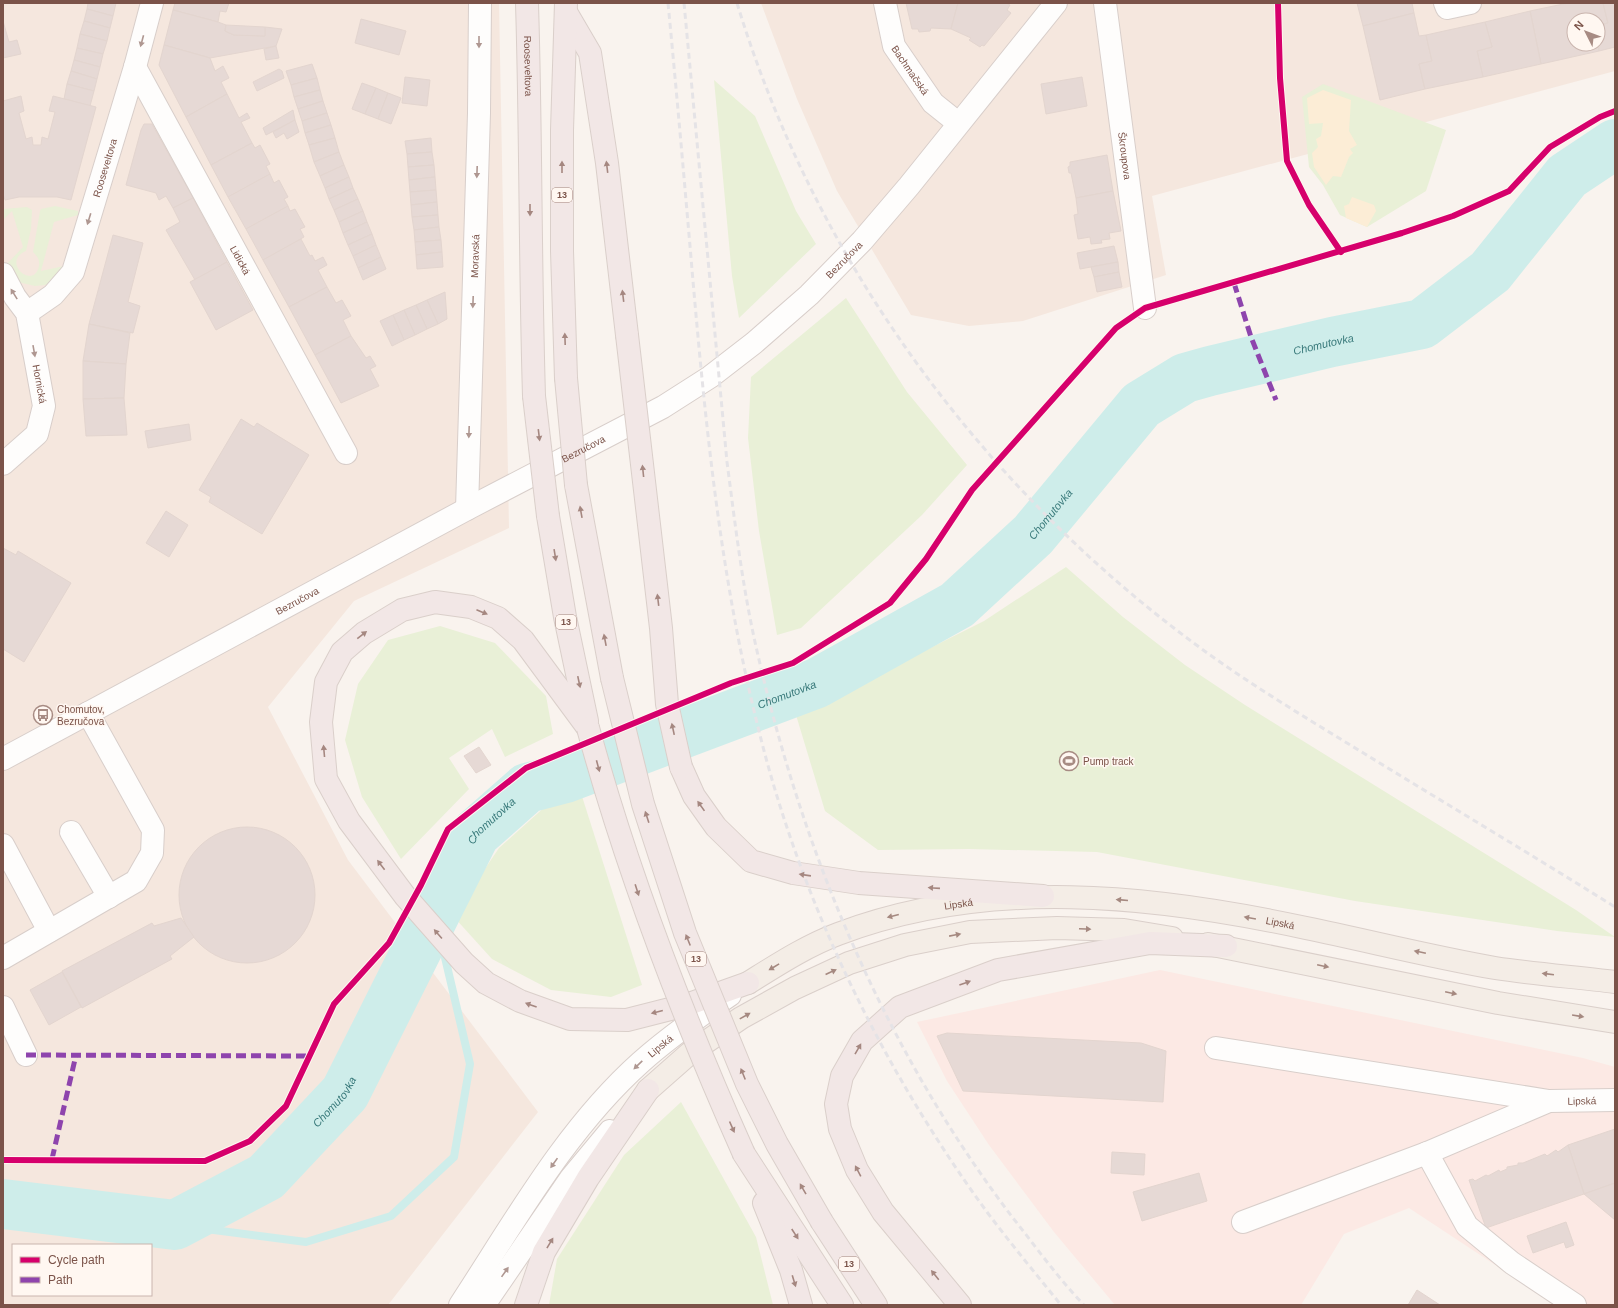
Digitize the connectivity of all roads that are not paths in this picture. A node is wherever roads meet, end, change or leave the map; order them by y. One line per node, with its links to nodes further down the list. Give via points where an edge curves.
1 (152, 3): 10 (street, Rooseveltova, one-way to 10)
2 (480, 3): 17 (street, Moravská, one-way to 17)
3 (527, 3): 19 (highway, Rooseveltova / 13, one-way to 19, bridge, via 534,396 548,516 565,617)
4 (885, 3): 11 (street, Bachmačská, via 894,46 933,103)
5 (1056, 3): 11 (street, Bezručova)
6 (1105, 3): 13 (street, Škroupova)
7 (1445, 3): 8 (street, via 1447,8)
8 (1470, 3)
9 (566, 8): 23 (highway, one-way to 9, bridge, via 859,883 793,873 752,861 716,827 694,796 681,767 667,704 661,628 607,164 590,52); 45 (highway, 13, one-way to 9, bridge, via 822,1222 777,1144 747,1084 685,933 643,804 612,678 576,485 566,378 562,251)
10 (135, 67): 14 (street, Rooseveltova, one-way to 14, via 73,272 53,296); 15 (street, Lidická)
11 (958, 123): 17 (street, Bezručova, via 862,241 809,295 754,343 710,377 663,407)
12 (3, 274): 14 (street, one-way to 12)
13 (1145, 308)
14 (27, 313): 16 (street, Hornická, one-way to 16, via 44,406 37,434)
15 (346, 453)
16 (3, 464)
17 (467, 509): 18 (street, Bezručova)
18 (88, 713): 20 (street, Bezručova); 24 (street, via 154,830 152,853 136,881)
19 (588, 728): 29 (highway, one-way to 19, via 627,1020 570,1019 520,1001 486,984 405,896 349,821 326,779 321,722 326,682 342,652 364,633 402,610 436,602 470,607 498,618 523,640); 38 (highway, 13, one-way to 38, bridge, via 608,801 650,926 710,1077)
20 (3, 759)
21 (71, 832): 24 (street)
22 (3, 845): 25 (street)
23 (1043, 896): 28 (main road, Lipská, one-way to 23, via 1495,968 1303,927 1176,905 1107,898); 29 (main road, Lipská, one-way to 29, via 960,902 892,916 837,935 787,959)
24 (109, 897): 25 (street)
25 (50, 931): 27 (street)
26 (1226, 946): 31 (main road, one-way to 31, via 1498,1003); 34 (main road, one-way to 26, via 690,1053 741,1018 849,963 905,946 970,932 1057,928 1124,930); 46 (highway, one-way to 26, via 883,1212 857,1170 840,1129 836,1104 842,1076 862,1041 900,1007 998,970 1150,943)
27 (3, 958)
28 (1615, 982)
29 (748, 983): 40 (street, Lipská, one-way to 40, via 679,1030 640,1063 590,1115 554,1163)
30 (3, 1007): 33 (street)
31 (1615, 1022)
32 (1216, 1048): 36 (street)
33 (26, 1055)
34 (648, 1090): 41 (street, one-way to 34, via 571,1178); 42 (highway, one-way to 34, via 544,1252 588,1178)
35 (1615, 1100): 36 (street, Lipská)
36 (1549, 1101): 37 (street)
37 (1427, 1153): 39 (street); 47 (street, via 1467,1226 1512,1263)
38 (744, 1154): 43 (highway, one-way to 43, via 791,1270); 44 (highway, 13, one-way to 44)
39 (1243, 1222)
40 (460, 1305)
41 (484, 1305)
42 (526, 1305)
43 (801, 1305)
44 (842, 1305)
45 (876, 1305)
46 (960, 1305)
47 (1575, 1305)

